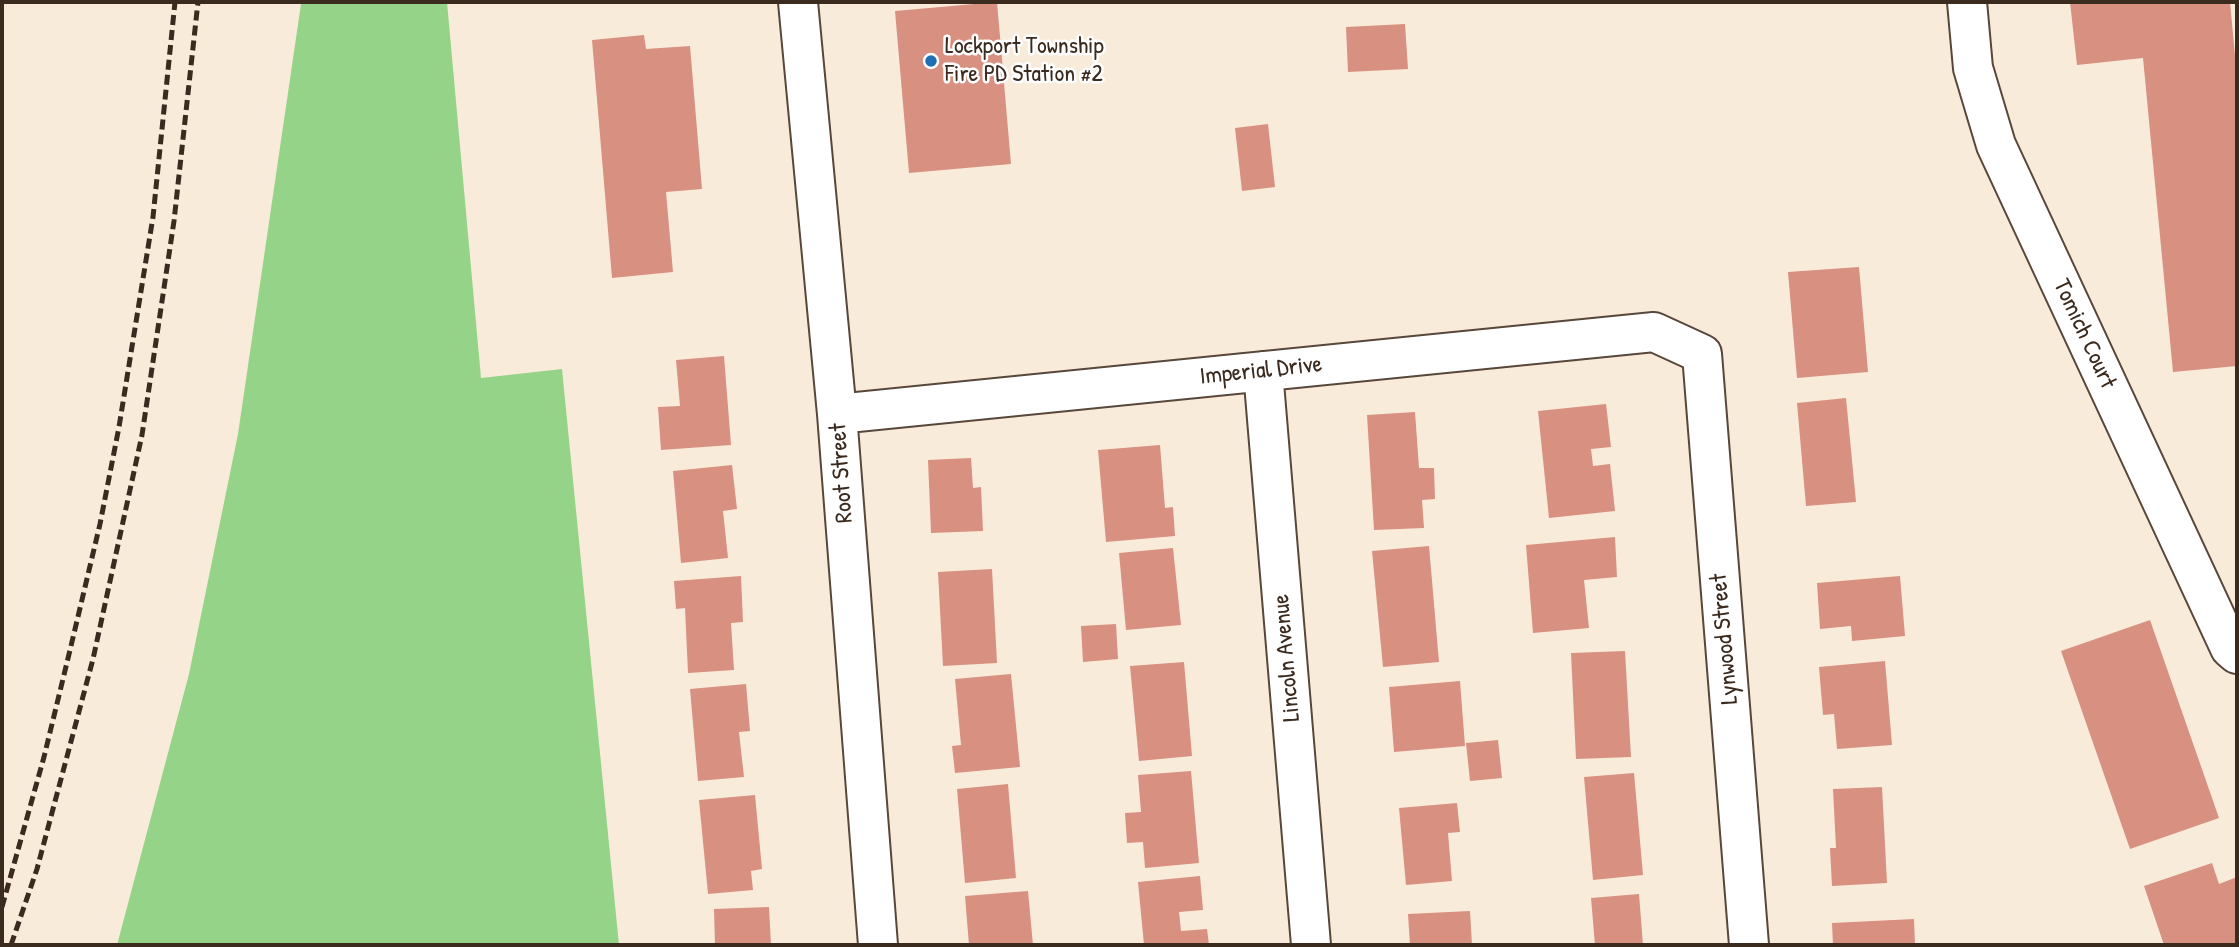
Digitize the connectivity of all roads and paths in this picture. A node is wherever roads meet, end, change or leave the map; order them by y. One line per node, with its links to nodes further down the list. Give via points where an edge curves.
1 (798, 2): 5 (street, Root Street)
2 (1967, 2): 6 (street, Tomich Court, via 1973,68 1996,145 2230,648)
3 (1684, 345): 4 (street, Imperial Drive, via 1654,332); 9 (street, Lynwood Street, via 1702,354)
4 (1263, 370): 5 (street, Imperial Drive); 8 (street, Lincoln Avenue)
5 (837, 414): 7 (street, Root Street)
6 (2237, 654)
7 (878, 945)
8 (1311, 945)
9 (1749, 945)

